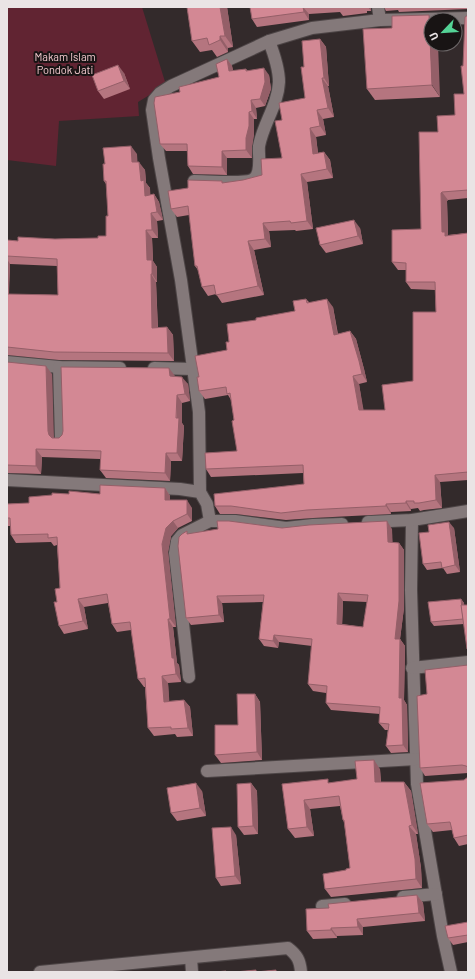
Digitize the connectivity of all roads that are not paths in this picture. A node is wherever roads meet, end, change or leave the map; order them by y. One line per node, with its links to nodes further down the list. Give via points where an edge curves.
1 (378, 7): 3 (street)
2 (468, 18): 3 (street)
3 (380, 20): 4 (street, via 312,28)
4 (269, 41): 5 (street, via 275,56 278,95 259,146 258,172 255,178 241,182); 10 (street, via 171,86 154,100 154,124 181,280)
5 (194, 181)
6 (7, 362): 7 (street)
7 (59, 367): 8 (street); 11 (street)
8 (130, 368)
9 (146, 368): 10 (street)
10 (193, 369): 13 (street, via 199,412)
11 (60, 439)
12 (7, 480): 13 (street)
13 (200, 492): 16 (street)
14 (468, 511): 15 (street)
15 (412, 520): 16 (street, via 286,528 235,521); 18 (street)
16 (210, 521): 19 (street, via 182,535 177,541 175,553)
17 (468, 662): 18 (street)
18 (412, 668): 20 (street)
19 (189, 677)
20 (416, 758): 21 (street); 23 (street)
21 (207, 771)
22 (431, 783): 23 (street)
23 (417, 784): 24 (street)
24 (436, 894): 25 (street); 33 (street)
25 (390, 899)
26 (360, 902): 27 (street)
27 (322, 906)
28 (191, 958): 29 (street); 31 (street); 32 (street, via 288,948 298,958)
29 (84, 969): 30 (street)
30 (40, 972)
31 (192, 972)
32 (301, 972)
33 (451, 972)

